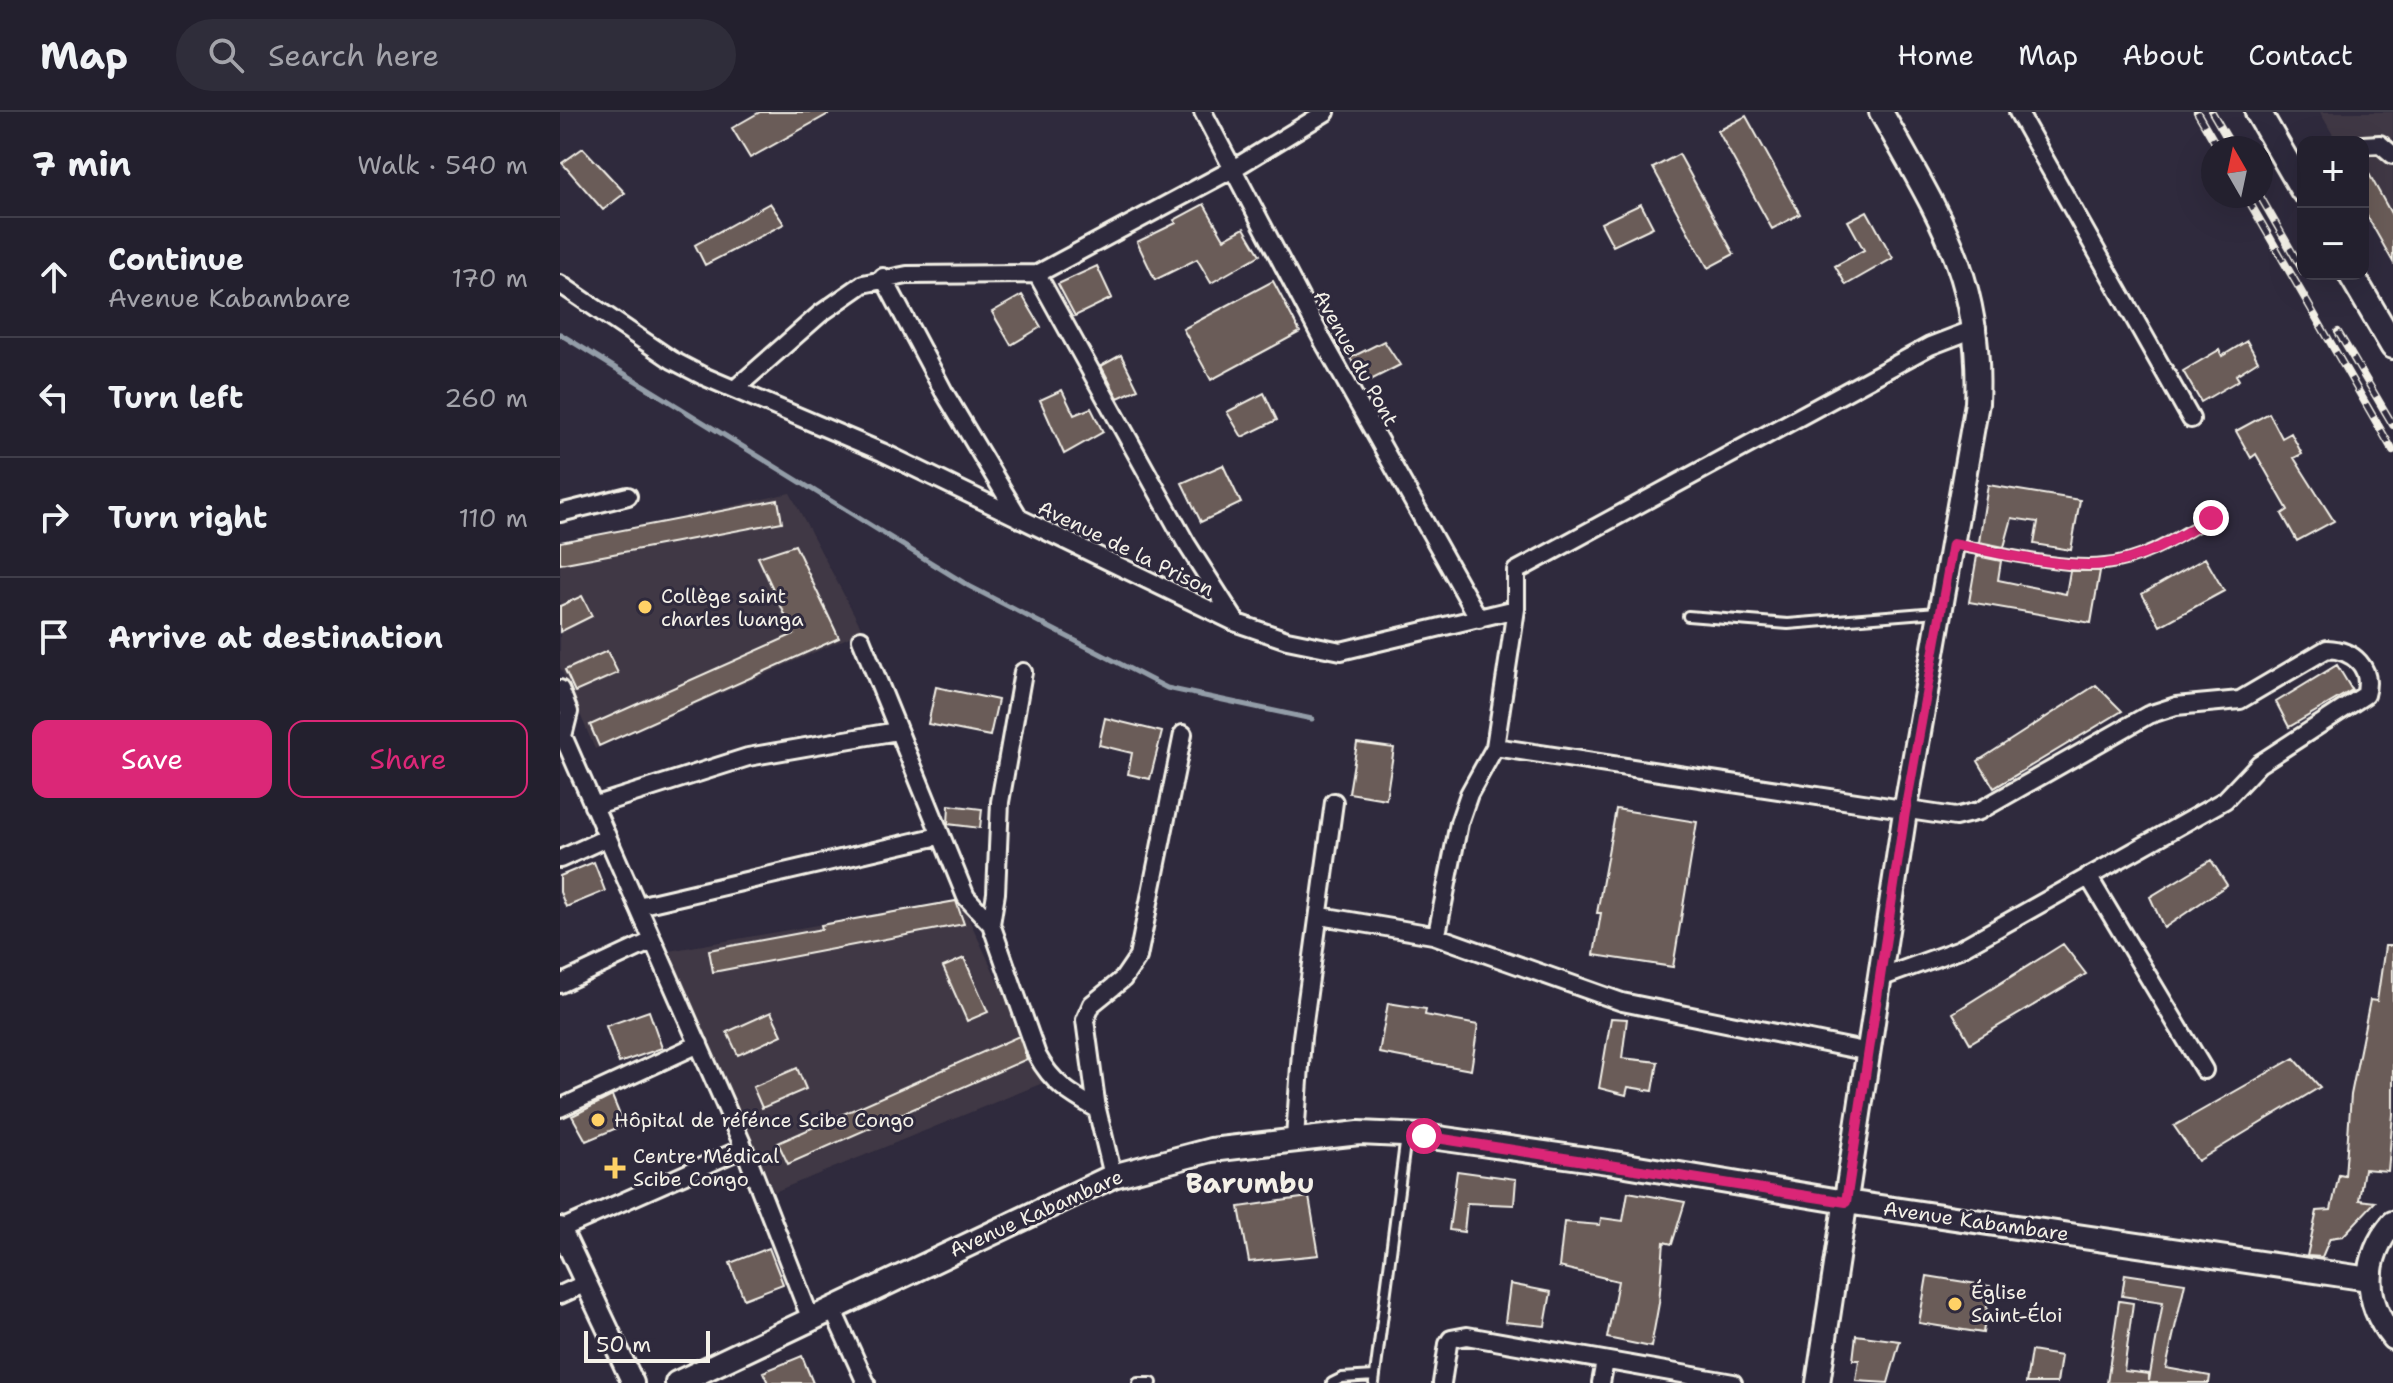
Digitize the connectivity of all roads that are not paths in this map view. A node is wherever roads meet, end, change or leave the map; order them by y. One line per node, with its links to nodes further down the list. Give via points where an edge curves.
1 (1203, 112): 8 (street, Avenue du Pont)
2 (1326, 112): 8 (street)
3 (1881, 112): 14 (main road, via 1941,219 1964,275)
4 (2018, 112): 17 (street)
5 (2258, 112): 9 (main road)
6 (2369, 145): 7 (street, via 2380,144)
7 (2393, 155)
8 (1233, 169): 10 (street); 26 (street, Avenue du Pont)
9 (2297, 175)
10 (1037, 274): 11 (street); 27 (street, via 1186,543)
11 (883, 277): 16 (street, via 863,284 820,314); 21 (street)
12 (2354, 280): 15 (main road)
13 (560, 284): 16 (street, Avenue de la Prison, via 672,360)
14 (1977, 328): 22 (main road, via 1977,403); 23 (street, via 1930,346 1523,566 1516,571)
15 (2393, 346)
16 (736, 388): 21 (street, Avenue de la Prison)
17 (2191, 419)
18 (628, 496): 19 (street)
19 (560, 513)
20 (2211, 518): 22 (lane, via 2159,548 2105,564)
21 (1021, 520): 27 (street, Avenue de la Prison)
22 (1953, 544): 24 (main road)
23 (1516, 609): 26 (street, Avenue de la Prison); 34 (street)
24 (1942, 612): 25 (lane, via 1788,624); 37 (main road)
25 (1688, 616)
26 (1479, 619): 27 (street, Avenue de la Prison, via 1341,651)
27 (1237, 623)
28 (861, 639): 31 (street)
29 (1023, 672): 44 (street, via 1000,802)
30 (560, 689): 33 (street, via 569,712)
31 (897, 731): 36 (street, via 748,757); 38 (street)
32 (1183, 734): 53 (street, via 1138,957 1123,979 1092,1004 1085,1020)
33 (562, 737): 36 (street)
34 (1495, 747): 37 (street); 45 (street, via 1459,823)
35 (1334, 802): 43 (street)
36 (593, 806): 39 (street)
37 (1905, 812): 41 (street, via 1955,817 1979,811 2148,715 2176,706 2240,700 2327,649 2344,650 2364,666 2369,681 2365,695 2259,764 2225,800); 47 (main road)
38 (939, 836): 42 (street); 44 (street, via 966,897)
39 (606, 838): 40 (street); 42 (street)
40 (560, 859)
41 (2088, 876): 47 (street, via 1960,949); 51 (street)
42 (638, 906): 46 (street)
43 (1321, 916): 45 (street); 55 (street, via 1302,1037)
44 (991, 924): 53 (street, via 1048,1076)
45 (1433, 935): 50 (street, via 1622,1002)
46 (652, 941): 48 (street); 49 (street)
47 (1880, 978): 50 (main road)
48 (560, 984)
49 (699, 1044): 52 (street); 56 (street)
50 (1869, 1052): 58 (main road)
51 (2204, 1070)
52 (560, 1108)
53 (1097, 1109): 57 (street)
54 (1406, 1135): 55 (main road, Avenue Kabambare); 58 (main road, Avenue Kabambare); 68 (lane)
55 (1295, 1138): 57 (main road, Avenue Kabambare, via 1187,1155)
56 (744, 1148): 60 (street); 65 (street)
57 (1113, 1176): 64 (main road, Avenue Kabambare)
58 (1846, 1202): 61 (main road, Avenue Kabambare); 78 (main road)
59 (2393, 1223): 61 (main road, via 2381,1238)
60 (560, 1229): 62 (street)
61 (2369, 1279): 66 (main road, via 2379,1321)
62 (586, 1283): 63 (street); 69 (street)
63 (560, 1295)
64 (832, 1308): 65 (main road, Avenue Kabambare); 71 (street)
65 (810, 1317): 70 (main road, Avenue Kabambare)
66 (2393, 1338)
67 (1605, 1361): 75 (street, via 1456,1337 1448,1344); 76 (street); 77 (street)
68 (1374, 1379): 74 (lane, via 1342,1378)
69 (633, 1383)
70 (677, 1383)
71 (866, 1383)
72 (1138, 1383): 73 (lane)
73 (1152, 1383)
74 (1332, 1383)
75 (1442, 1383)
76 (1601, 1383)
77 (1733, 1383)
78 (1818, 1383)

